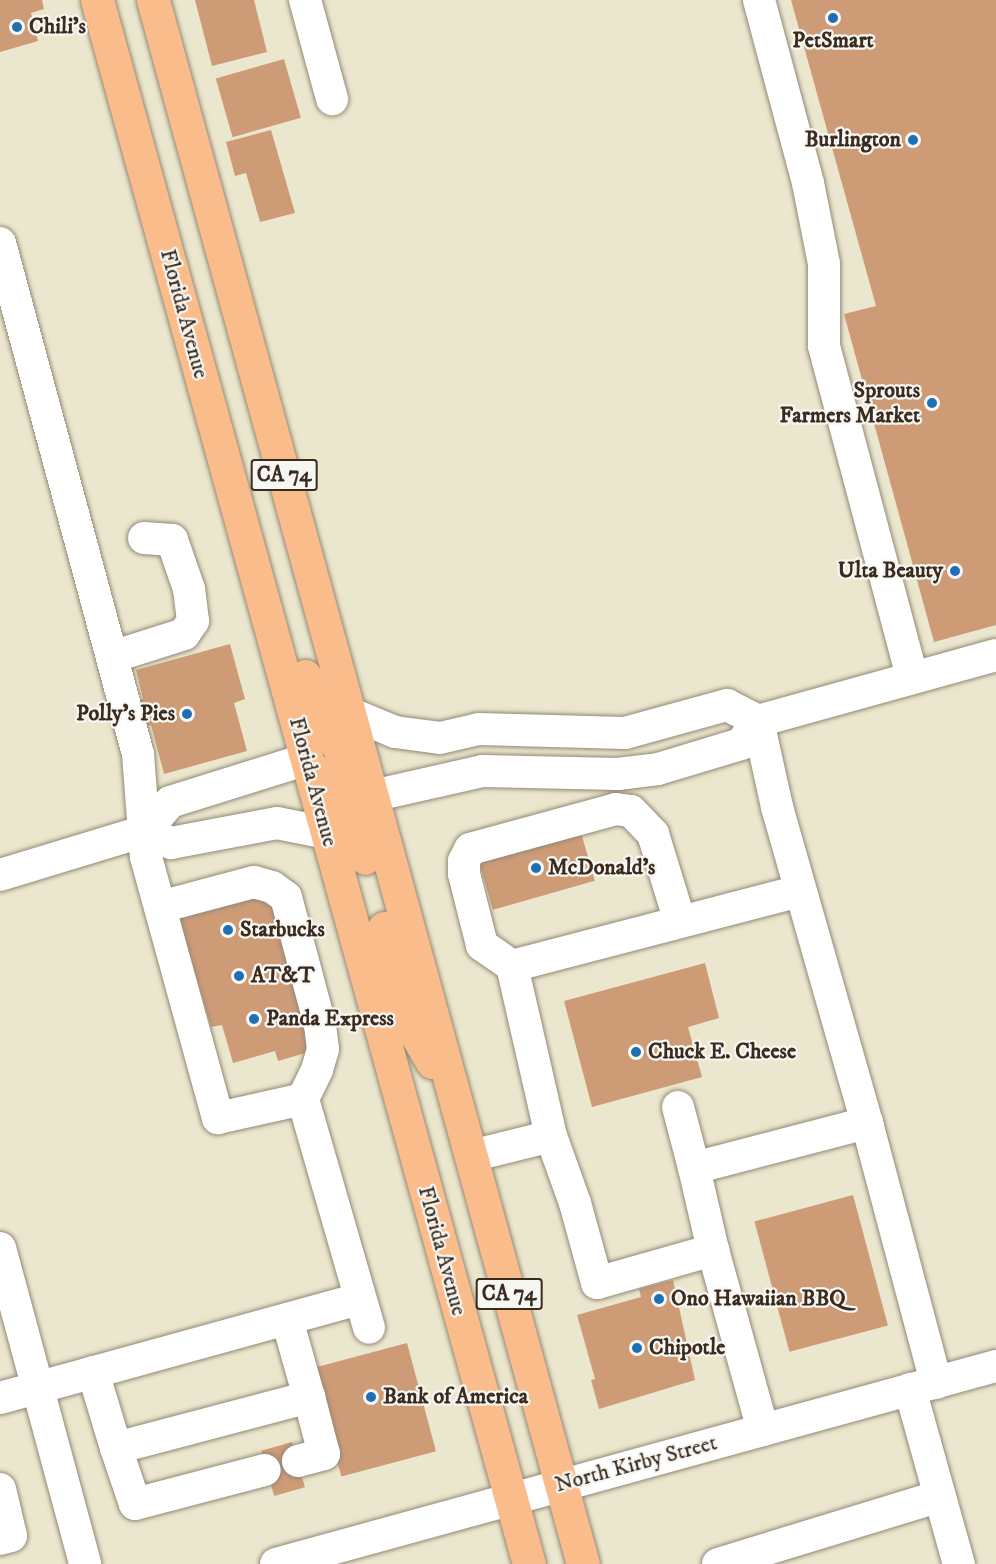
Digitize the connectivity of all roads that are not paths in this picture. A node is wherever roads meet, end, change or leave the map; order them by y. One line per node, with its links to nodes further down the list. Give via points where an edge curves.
1 (98, 0): 7 (main road, Florida Avenue)
2 (153, 0): 12 (main road, CA 74)
3 (305, 0): 5 (street)
4 (759, 0): 11 (street, via 808,183 824,264 824,346)
5 (332, 99)
6 (0, 243): 10 (street)
7 (210, 406): 14 (main road, Florida Avenue); 15 (main road, via 225,420 245,454 315,712)
8 (144, 538): 10 (street, via 172,540 189,589 193,621 184,634)
9 (996, 655): 11 (street)
10 (112, 657): 16 (street, via 138,754)
11 (912, 677): 13 (street)
12 (349, 713): 13 (street, via 395,732 440,738 479,729 625,733 727,705); 15 (main road, CA 74)
13 (758, 721): 15 (street, via 741,744 658,769 618,774 483,771); 19 (street)
14 (307, 759): 16 (street, via 170,801); 17 (main road, Florida Avenue); 24 (main road, via 354,815 410,1024)
15 (372, 796): 24 (main road, CA 74)
16 (146, 831): 17 (street, via 171,843 277,823); 18 (street); 20 (street, via 146,857)
17 (327, 833): 48 (main road, Florida Avenue)
18 (0, 875)
19 (800, 891): 21 (street); 26 (street)
20 (160, 907): 23 (street, via 219,1118); 23 (street, via 254,882 272,887 286,897 323,1049)
21 (680, 922): 22 (street); 22 (street, via 653,834 631,811 616,809 470,849 464,861 464,874 482,945)
22 (512, 966): 27 (street)
23 (303, 1099): 32 (street)
24 (456, 1103): 28 (main road, CA 74)
25 (678, 1107): 29 (street)
26 (867, 1123): 29 (street); 37 (street)
27 (551, 1136): 28 (street); 31 (street, via 597,1283)
28 (471, 1156): 45 (main road, CA 74)
29 (694, 1168): 31 (street)
30 (0, 1248): 38 (street)
31 (713, 1250): 41 (street)
32 (360, 1299): 33 (street); 34 (street)
33 (287, 1319): 36 (street); 39 (street)
34 (369, 1329)
35 (996, 1366): 37 (street, North Kirby Street)
36 (101, 1370): 38 (street); 42 (street)
37 (923, 1386): 41 (street, North Kirby Street); 47 (street)
38 (37, 1388): 40 (street); 50 (street)
39 (309, 1397): 42 (street); 43 (street, via 324,1454)
40 (0, 1398)
41 (763, 1430): 45 (street, North Kirby Street)
42 (116, 1448): 44 (street, via 135,1504)
43 (298, 1461)
44 (265, 1470)
45 (561, 1485): 48 (street, North Kirby Street); 53 (main road, CA 74)
46 (0, 1489): 49 (street, via 11,1536)
47 (940, 1496): 54 (street); 55 (street)
48 (511, 1498): 51 (street, North Kirby Street); 52 (main road, Florida Avenue)
49 (0, 1539)
50 (85, 1564)
51 (276, 1564)
52 (529, 1564)
53 (583, 1564)
54 (718, 1564)
55 (959, 1564)

